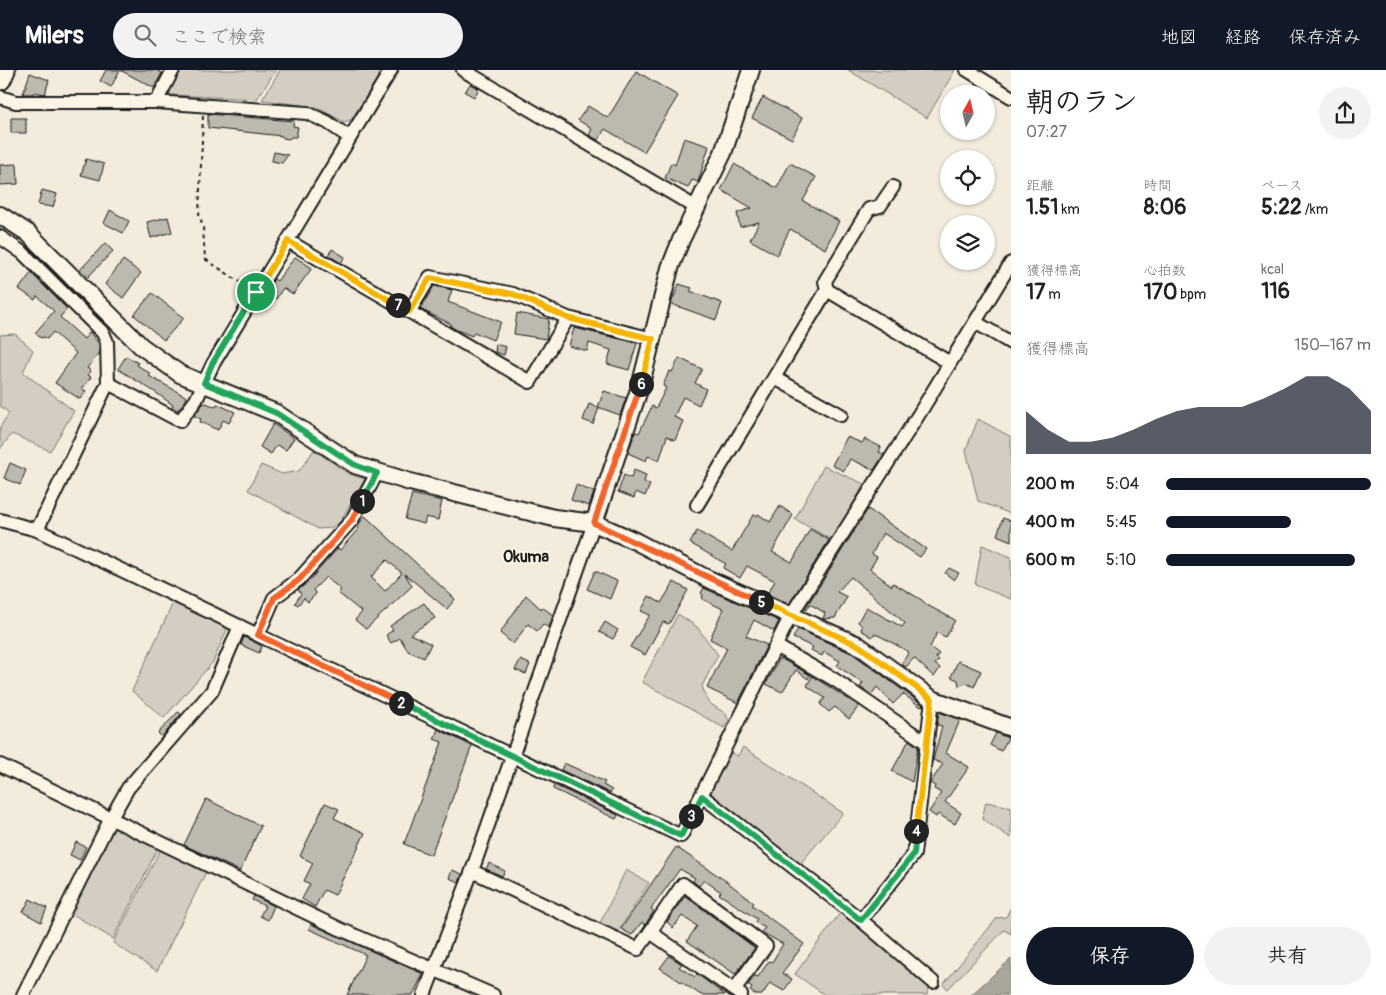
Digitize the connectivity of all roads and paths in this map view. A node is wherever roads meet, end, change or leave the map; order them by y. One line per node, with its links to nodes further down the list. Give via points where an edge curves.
1 (4, 70): 7 (highway)
2 (173, 70): 10 (street)
3 (391, 70): 12 (street)
4 (463, 70): 14 (street)
5 (751, 70): 14 (street, via 723,154)
6 (967, 70): 9 (street)
7 (0, 79)
8 (0, 97): 10 (street, via 16,102)
9 (1011, 97)
10 (156, 102): 11 (street)
11 (204, 106): 12 (street, via 307,114 327,122); 21 (path, via 199,214 205,259)
12 (349, 137): 18 (street)
13 (893, 187): 20 (street, via 880,206 870,209 825,280)
14 (697, 208): 25 (street, via 670,268)
15 (0, 215): 16 (street)
16 (17, 225): 17 (street); 30 (street, via 141,346 180,374)
17 (4, 239): 29 (street, via 23,253 103,333 107,342)
18 (288, 241): 21 (street); 22 (street)
19 (1011, 263): 24 (street)
20 (827, 290): 27 (street); 28 (street)
21 (256, 292): 30 (street)
22 (409, 312): 23 (street, via 430,278 513,294); 23 (street, via 530,382)
23 (568, 318): 25 (street)
24 (975, 322): 26 (street); 27 (street)
25 (653, 339): 35 (street)
26 (1011, 343)
27 (950, 363): 37 (street)
28 (775, 378): 31 (street); 33 (street)
29 (108, 382): 30 (street, via 180,422); 36 (street)
30 (204, 383): 32 (street, via 276,413 355,465)
31 (841, 415)
32 (377, 473): 35 (street, via 554,518); 39 (street, via 352,520 299,580 274,598)
33 (697, 505)
34 (0, 520): 36 (street)
35 (594, 523): 37 (street, via 708,579); 44 (street)
36 (37, 530): 38 (street)
37 (791, 615): 40 (street); 41 (street, via 858,645)
38 (240, 626): 39 (street); 47 (street, via 212,692 128,788)
39 (258, 635): 44 (street)
40 (776, 646): 43 (street, via 835,680); 46 (street)
41 (932, 699): 42 (street); 43 (street)
42 (1011, 728)
43 (927, 743): 49 (street, via 914,854)
44 (513, 756): 46 (street, via 681,836); 48 (street)
45 (0, 765): 47 (street)
46 (702, 796): 49 (street)
47 (111, 818): 51 (street, via 340,929); 54 (street)
48 (472, 871): 50 (street, via 638,949); 51 (street)
49 (861, 920): 52 (street)
50 (650, 932): 53 (street); 53 (street, via 683,884 766,946)
51 (434, 968): 55 (street); 56 (street)
52 (933, 982)
53 (737, 993)
54 (23, 995)
55 (424, 995)
56 (493, 995)

